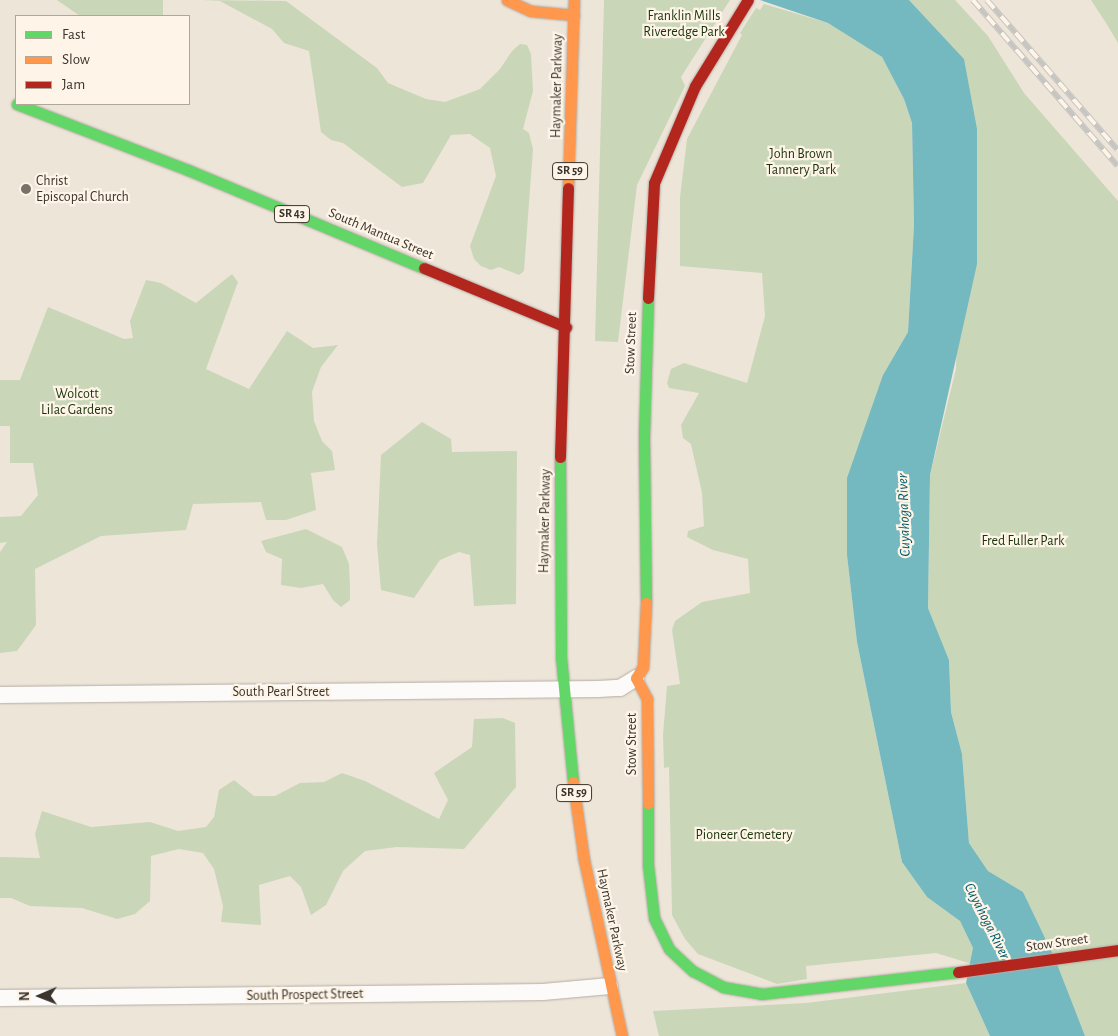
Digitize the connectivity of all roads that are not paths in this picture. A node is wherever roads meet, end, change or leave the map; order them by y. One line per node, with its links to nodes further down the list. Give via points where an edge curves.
1 (507, 0): 4 (main road, via 531,11)
2 (574, 0): 4 (main road, Haymaker Parkway)
3 (746, 2): 9 (main road, Stow Street, via 695,86 654,183 644,436 646,636 643,667)
4 (574, 15): 8 (main road, Haymaker Parkway / SR 59)
5 (3, 98): 6 (main road, South Mantua Street / SR 43)
6 (15, 104)
7 (19, 105): 8 (main road, South Mantua Street / SR 43, via 192,172)
8 (566, 328): 10 (main road, Haymaker Parkway / SR 59, via 559,494)
9 (636, 678): 10 (street, South Pearl Street, via 620,688); 12 (main road, Stow Street, via 647,699 649,896 662,936 678,959 708,982 738,992 761,994 931,976)
10 (563, 689): 11 (street, South Pearl Street); 13 (main road, Haymaker Parkway / SR 59, via 584,860)
11 (0, 695)
12 (1118, 950)
13 (610, 986): 14 (street, South Prospect Street, via 550,992); 15 (main road, Haymaker Parkway / SR 59)
14 (0, 998)
15 (622, 1036)

